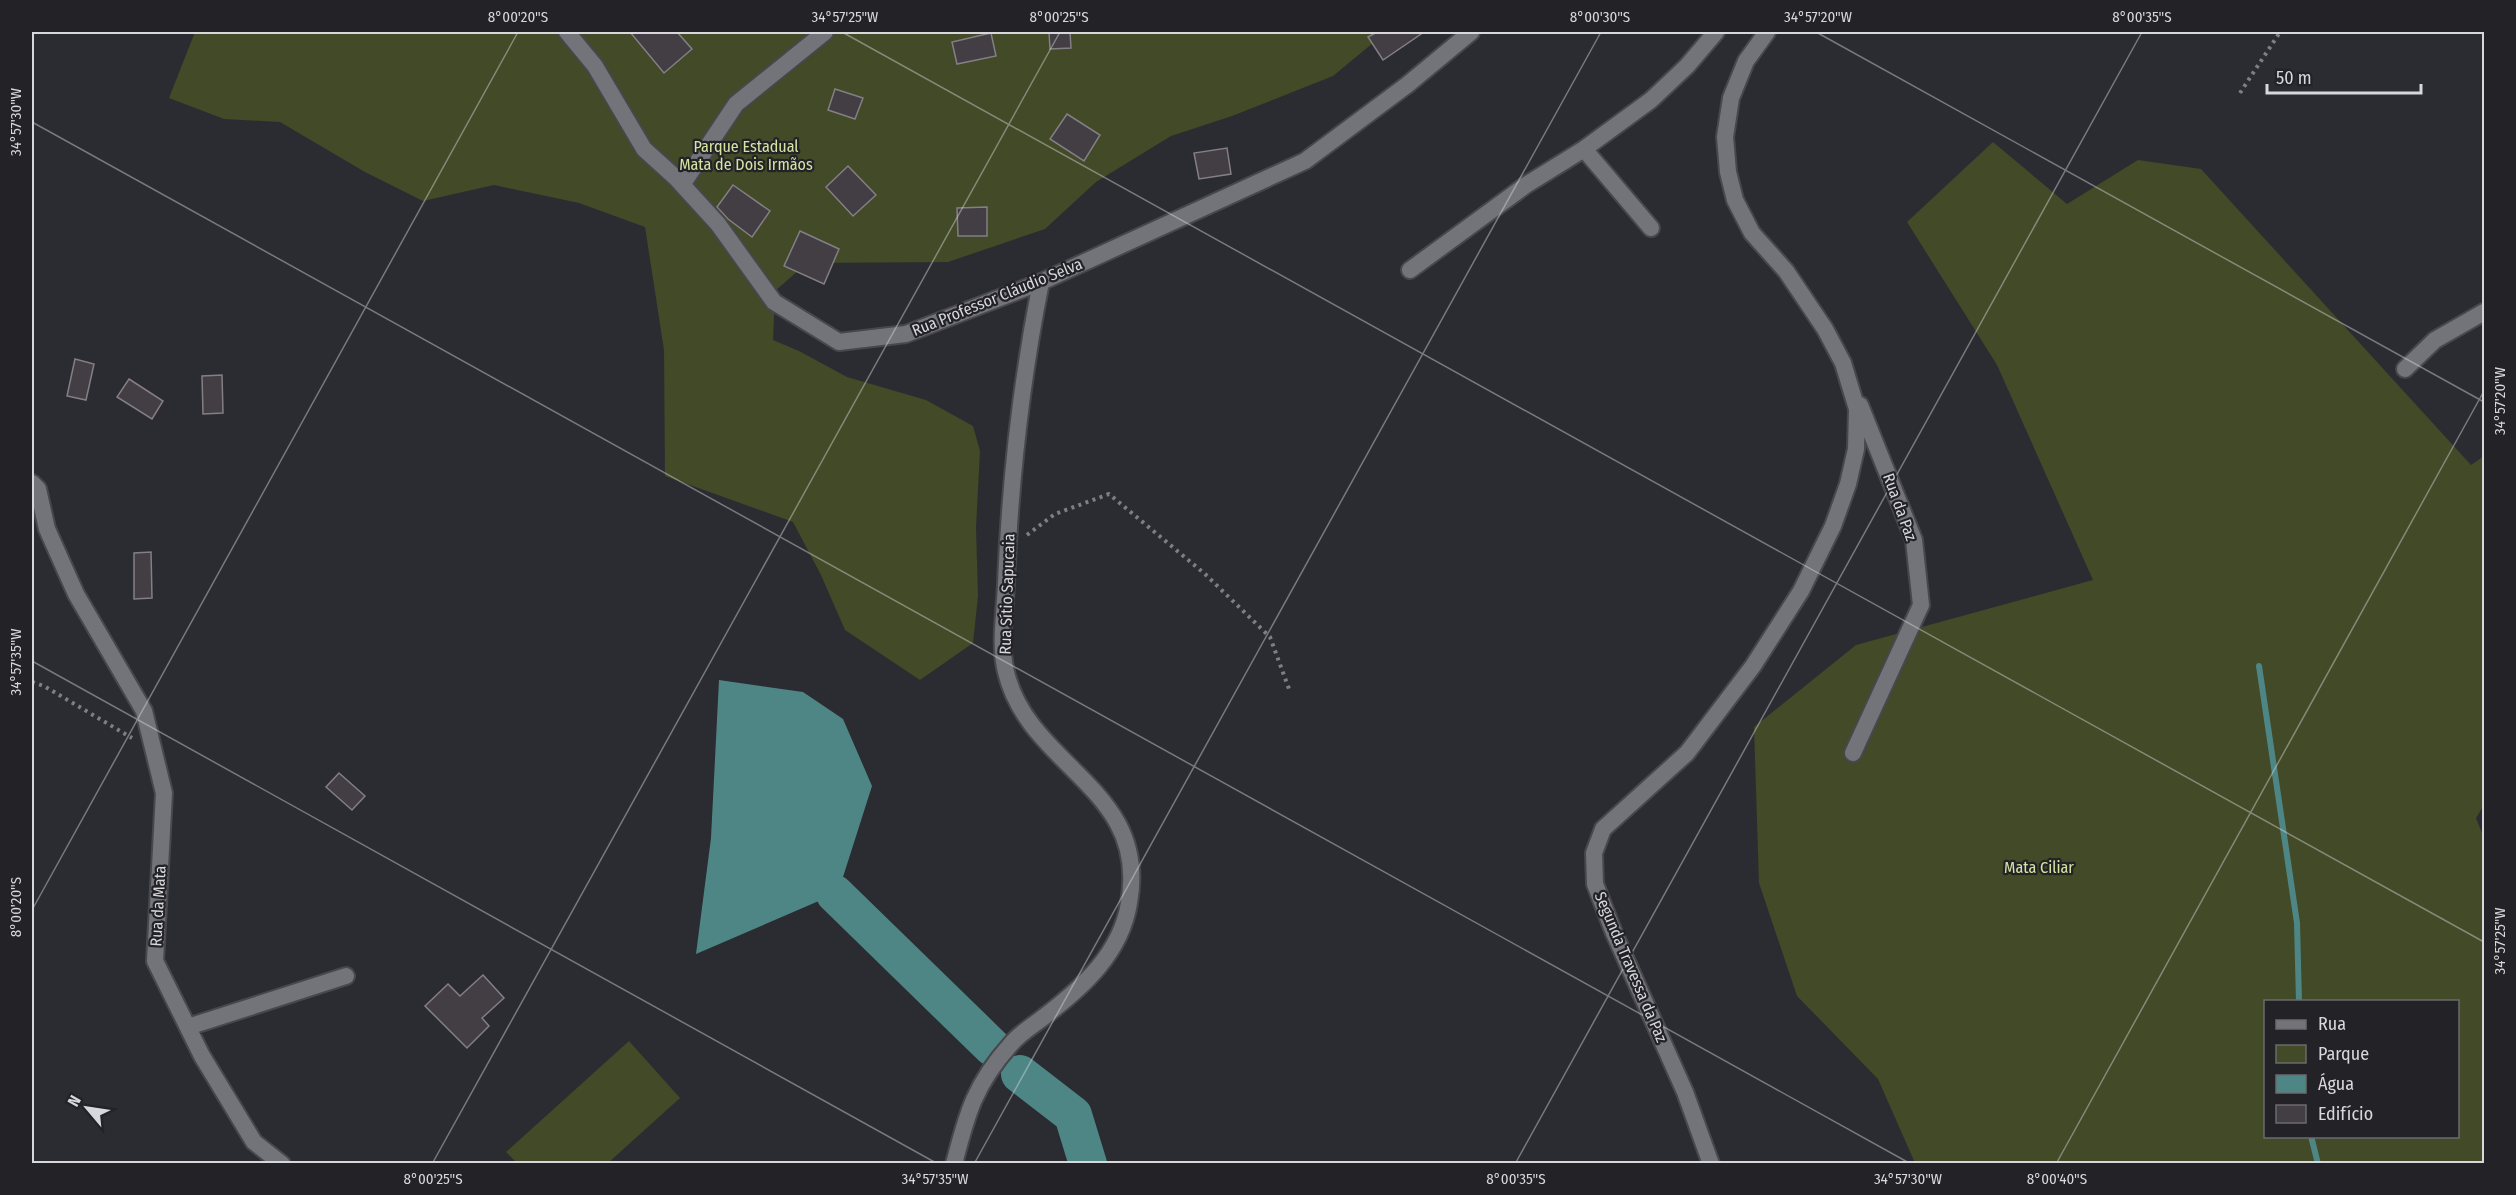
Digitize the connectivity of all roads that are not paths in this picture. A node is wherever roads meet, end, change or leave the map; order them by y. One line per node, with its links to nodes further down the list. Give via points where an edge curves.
1 (567, 32): 7 (street, Rua Professor Cláudio Selva, via 595,66 644,149)
2 (825, 32): 7 (street, via 736,104)
3 (1471, 32): 10 (street, Rua Professor Cláudio Selva, via 1305,161)
4 (1716, 32): 6 (street, via 1651,100)
5 (1767, 32): 12 (street, Segunda Travessa da Paz, via 1746,61 1731,98 1725,137 1728,172 1752,232 1786,271 1825,328)
6 (1584, 149): 8 (street); 9 (street, via 1526,185)
7 (682, 185): 10 (street, Rua Professor Cláudio Selva, via 718,225 774,302 839,342 906,334)
8 (1651, 228)
9 (1410, 270)
10 (1041, 282): 19 (street, Rua Sítio Sapucaia, via 1018,411 1007,549 1005,671 1028,723 1107,805 1126,836 1131,868 1129,903 1119,935 1099,969 1012,1042 983,1080 967,1114)
11 (2484, 312): 13 (street, via 2435,340)
12 (1843, 363): 15 (street, Rua da Paz, via 1914,540 1921,606); 20 (street, Segunda Travessa da Paz, via 1857,409 1856,449 1833,526 1801,591 1754,666 1687,753 1603,828 1594,853 1595,884 1685,1092)
13 (2406, 369)
14 (32, 483): 17 (street, Rua da Mata, via 38,489 47,529 76,594 144,711 164,793 154,961)
15 (1853, 753)
16 (346, 976): 17 (street)
17 (188, 1027): 18 (street, Rua da Mata, via 254,1142)
18 (282, 1164)
19 (954, 1164)
20 (1711, 1164)

